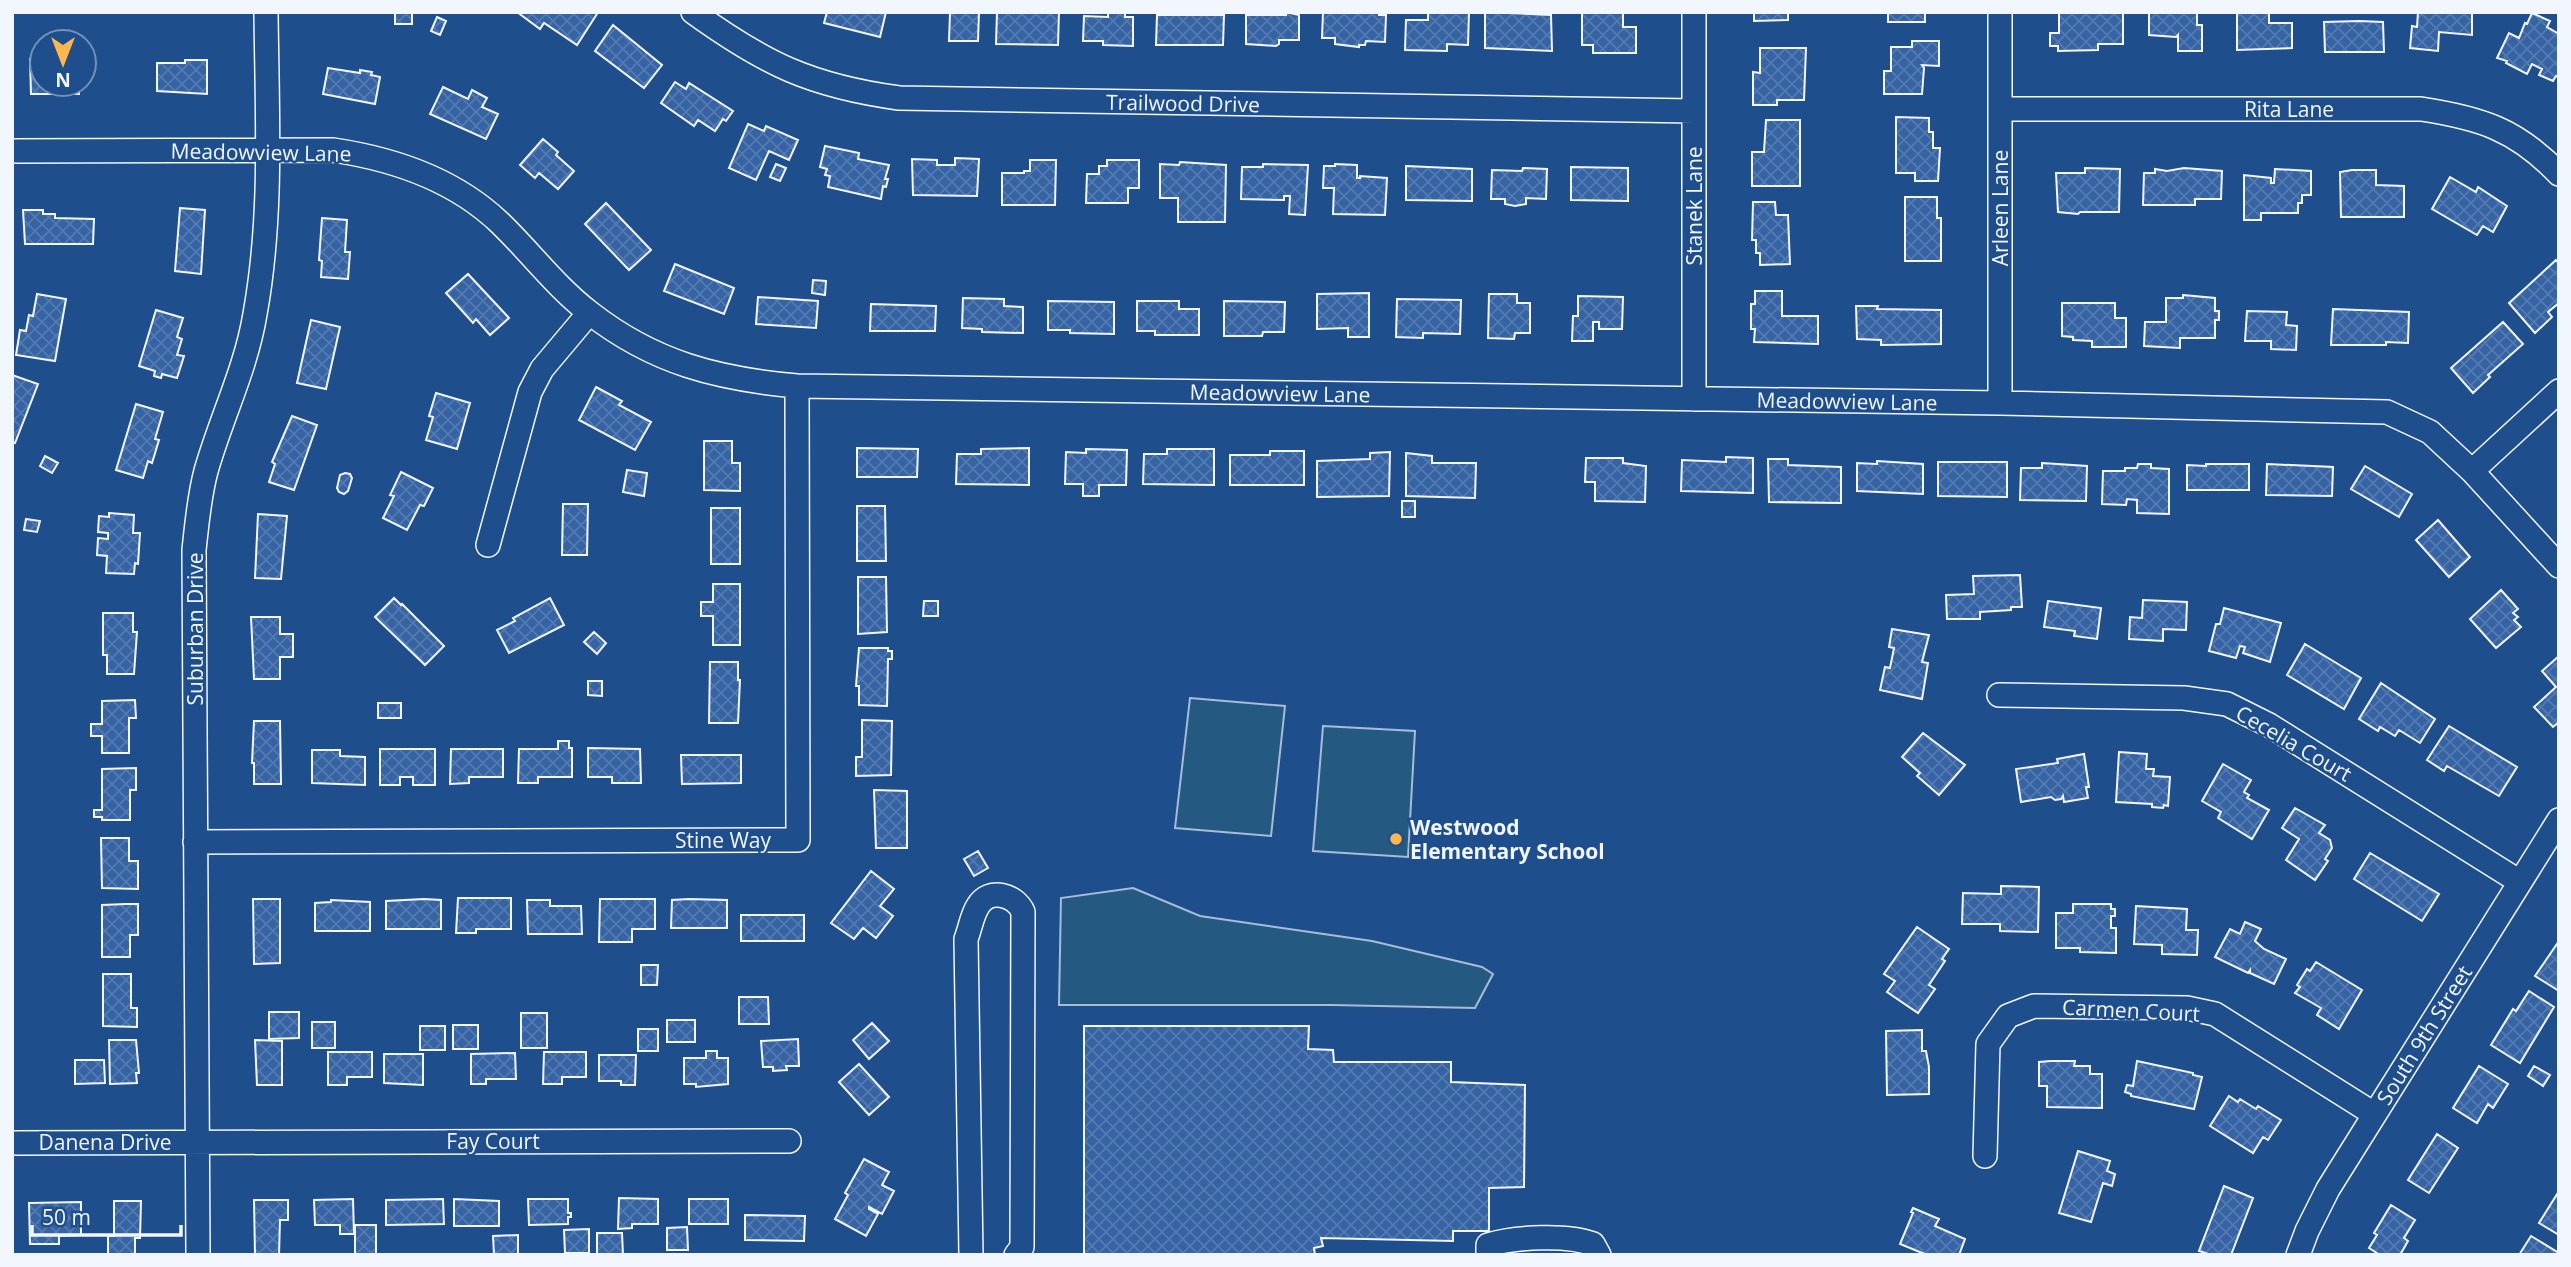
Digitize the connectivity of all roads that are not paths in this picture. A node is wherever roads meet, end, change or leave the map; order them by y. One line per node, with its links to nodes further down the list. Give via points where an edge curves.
1 (266, 12): 7 (street, Suburban Drive)
2 (693, 12): 6 (street, Trailwood Drive, via 734,42 801,76 854,92 899,98)
3 (1694, 12): 6 (street, Stanek Lane)
4 (2000, 12): 5 (street, Arleen Lane)
5 (2000, 109): 9 (street, Rita Lane, via 2421,109 2466,116 2503,130); 14 (street, Arleen Lane)
6 (1694, 111): 13 (street, Stanek Lane)
7 (267, 150): 8 (street, Meadowview Lane); 10 (street, Meadowview Lane, via 333,150 371,156 439,180 498,221); 20 (street, Suburban Drive, via 267,211 255,317 198,508 194,550)
8 (12, 151)
9 (2559, 174)
10 (589, 313): 11 (street, Meadowview Lane, via 623,337 699,370 746,382); 16 (street, via 542,369 530,392)
11 (797, 386): 13 (street, Meadowview Lane); 20 (street, Stine Way, via 798,840)
12 (2559, 391): 15 (street)
13 (1694, 399): 14 (street, Meadowview Lane)
14 (2000, 403): 15 (street, Meadowview Lane, via 2387,412 2430,432)
15 (2472, 471): 17 (street, Meadowview Lane)
16 (488, 545)
17 (2559, 566)
18 (1999, 695): 21 (street, Cecelia Court, via 2184,698 2227,704 2269,725)
19 (2559, 820): 21 (street, South 9th Street)
20 (195, 842): 24 (street, Suburban Drive)
21 (2520, 881): 22 (street, South 9th Street)
22 (2374, 1114): 26 (street, Carmen Court, via 2215,1014 2187,1008 2034,1006 2008,1016 1988,1044); 32 (street, South 9th Street, via 2328,1189)
23 (789, 1141): 24 (street, Fay Court)
24 (197, 1142): 25 (street, Danena Drive); 27 (street, Suburban Drive)
25 (12, 1143)
26 (1985, 1156)
27 (198, 1255)
28 (971, 1255): 29 (street, via 966,939 978,906 986,897 999,895 1010,897 1023,912 1022,1247)
29 (1016, 1255)
30 (1488, 1255): 31 (street, via 1488,1245 1503,1240 1579,1238 1593,1244)
31 (1599, 1255)
32 (2298, 1255)

